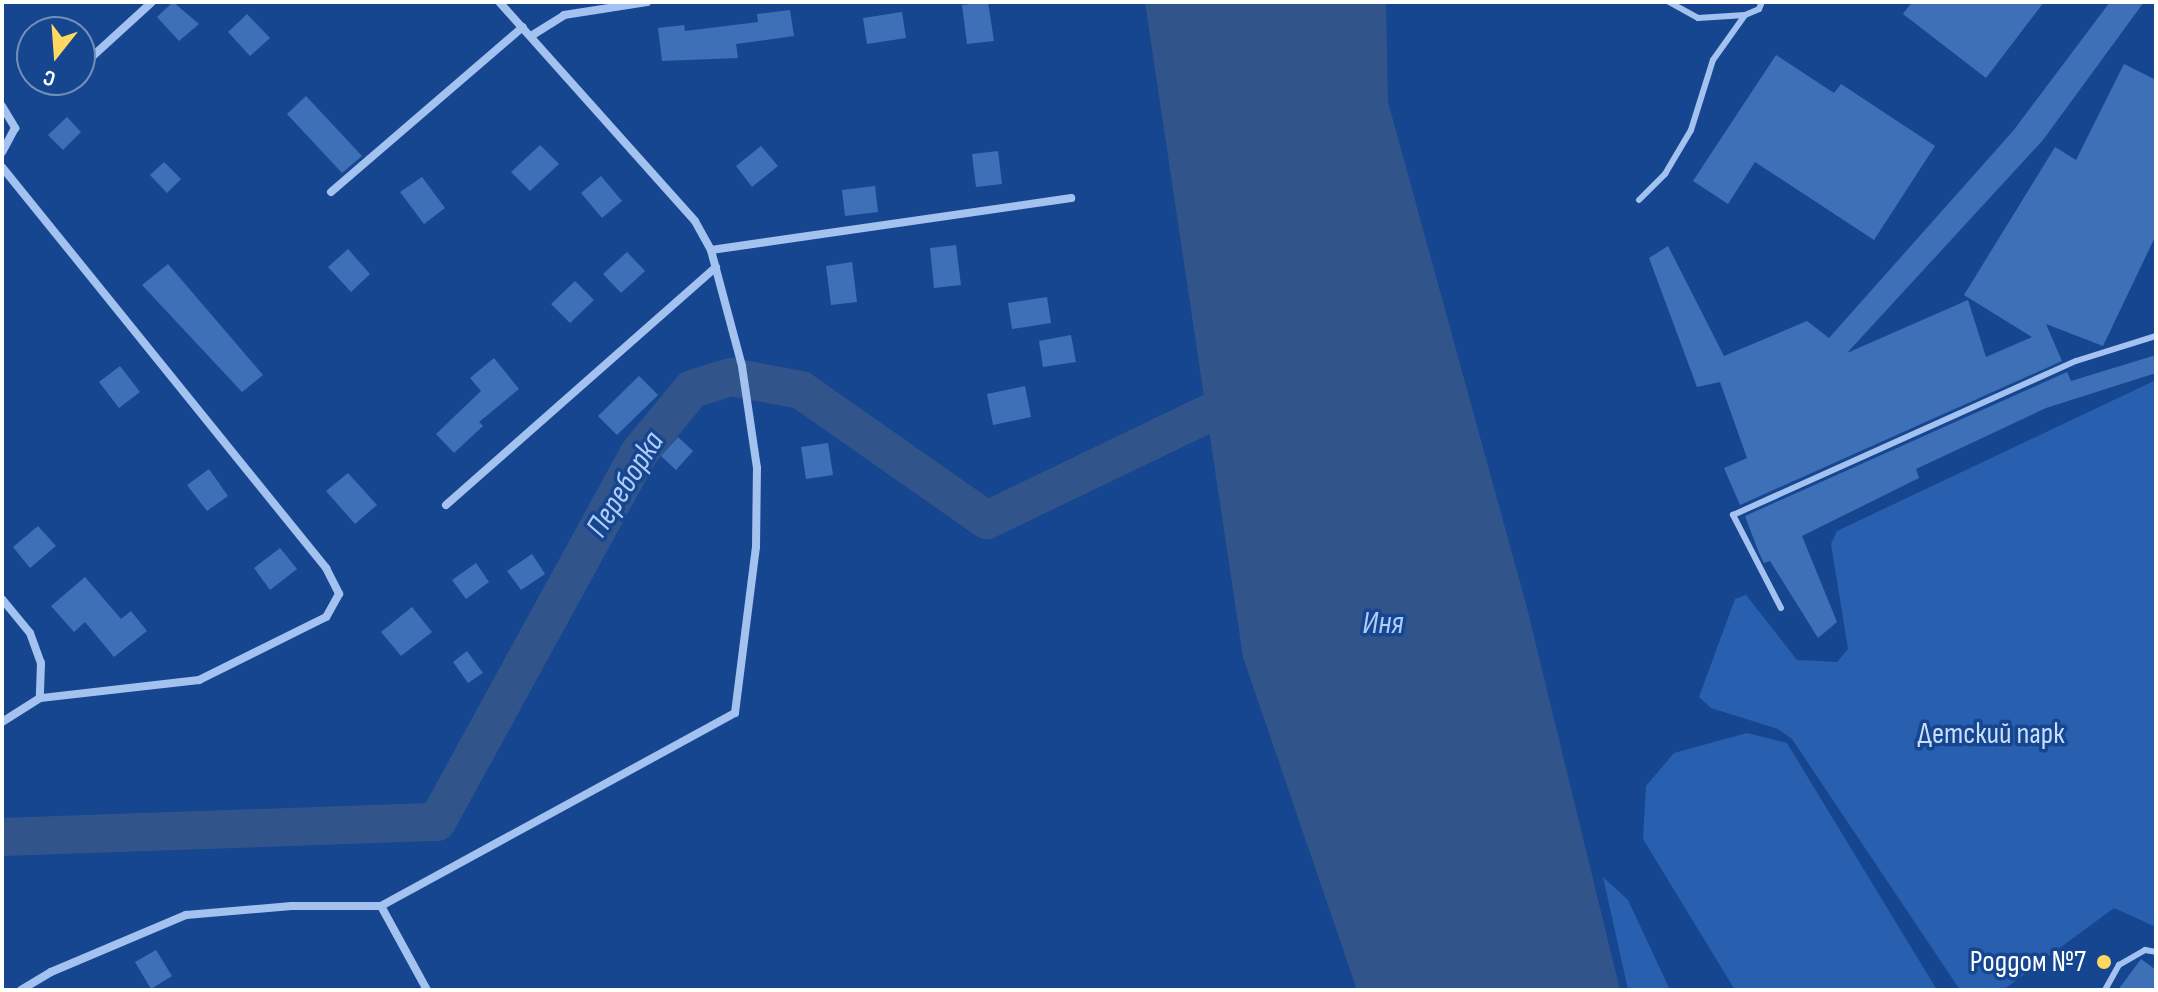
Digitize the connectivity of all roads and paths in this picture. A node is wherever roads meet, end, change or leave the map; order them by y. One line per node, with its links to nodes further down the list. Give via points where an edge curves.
1 (152, 2): 9 (street)
2 (499, 2): 7 (street)
3 (647, 2): 8 (street, via 564,15)
4 (1669, 2): 6 (lane, via 1698,18)
5 (1762, 2): 6 (lane)
6 (1745, 15): 15 (lane, via 1713,60 1691,130 1665,174)
7 (523, 27): 8 (street); 13 (street)
8 (531, 36): 16 (street, via 695,221)
9 (96, 53)
10 (2, 106): 11 (street, via 15,128)
11 (2, 152)
12 (2, 167): 22 (street, via 326,568 339,594 326,617 199,680)
13 (331, 192)
14 (1071, 198): 16 (street)
15 (1639, 200)
16 (711, 250): 17 (street)
17 (716, 267): 19 (street); 24 (street, via 742,366 757,468 756,547 735,713)
18 (2156, 336): 21 (lane, via 2076,361 1733,515)
19 (446, 505)
20 (2, 599): 22 (street, via 30,633 41,663)
21 (1781, 608)
22 (40, 698): 23 (street)
23 (2, 722)
24 (381, 906): 26 (street, via 292,906 186,915); 27 (street)
25 (2156, 952): 28 (lane, via 2145,950 2119,965)
26 (21, 990)
27 (427, 990)
28 (2105, 990)

